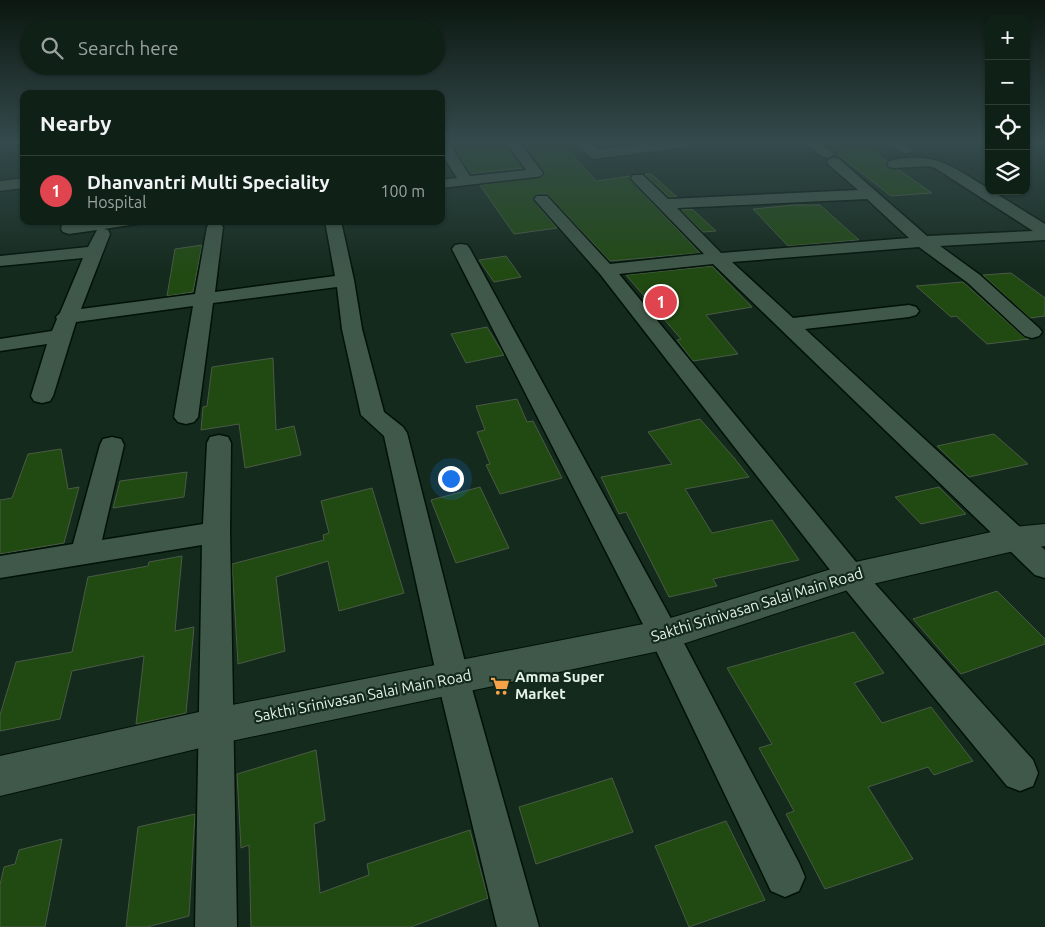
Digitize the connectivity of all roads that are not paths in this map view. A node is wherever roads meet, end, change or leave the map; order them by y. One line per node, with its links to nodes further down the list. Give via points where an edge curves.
1 (646, 186): 6 (street)
2 (862, 186): 4 (street)
3 (974, 186): 11 (street)
4 (870, 194): 6 (street); 14 (street)
5 (542, 199): 19 (street)
6 (664, 204): 17 (street)
7 (70, 225): 8 (street, via 69,229)
8 (100, 225)
9 (334, 225): 20 (street)
10 (215, 227): 21 (street)
11 (1045, 231)
12 (102, 234): 16 (street)
13 (1045, 235): 14 (street)
14 (922, 241): 17 (street); 25 (street, via 974,279)
15 (461, 249): 37 (street)
16 (94, 252): 18 (street); 24 (street)
17 (716, 257): 19 (street); 23 (street)
18 (0, 261)
19 (606, 270): 36 (street)
20 (345, 280): 21 (street); 38 (street, via 352,329 373,415 395,433)
21 (205, 298): 24 (street); 28 (street)
22 (909, 311): 23 (street)
23 (788, 326): 32 (street)
24 (63, 327): 26 (street); 27 (street)
25 (1032, 332)
26 (0, 345)
27 (42, 396)
28 (186, 417)
29 (219, 443): 31 (street)
30 (112, 445): 33 (street)
31 (216, 532): 33 (street); 39 (street)
32 (1029, 537): 35 (street); 36 (street, Sakthi Srinivasan Salai Main Road)
33 (85, 553): 34 (street)
34 (0, 567)
35 (1045, 567)
36 (851, 576): 37 (street, Sakthi Srinivasan Salai Main Road); 40 (street)
37 (664, 634): 38 (street, Sakthi Srinivasan Salai Main Road); 42 (street)
38 (454, 678): 39 (street, Sakthi Srinivasan Salai Main Road); 44 (street)
39 (217, 726): 41 (street, Sakthi Srinivasan Salai Main Road); 43 (street)
40 (1020, 773)
41 (0, 776)
42 (785, 877)
43 (216, 927)
44 (518, 927)

